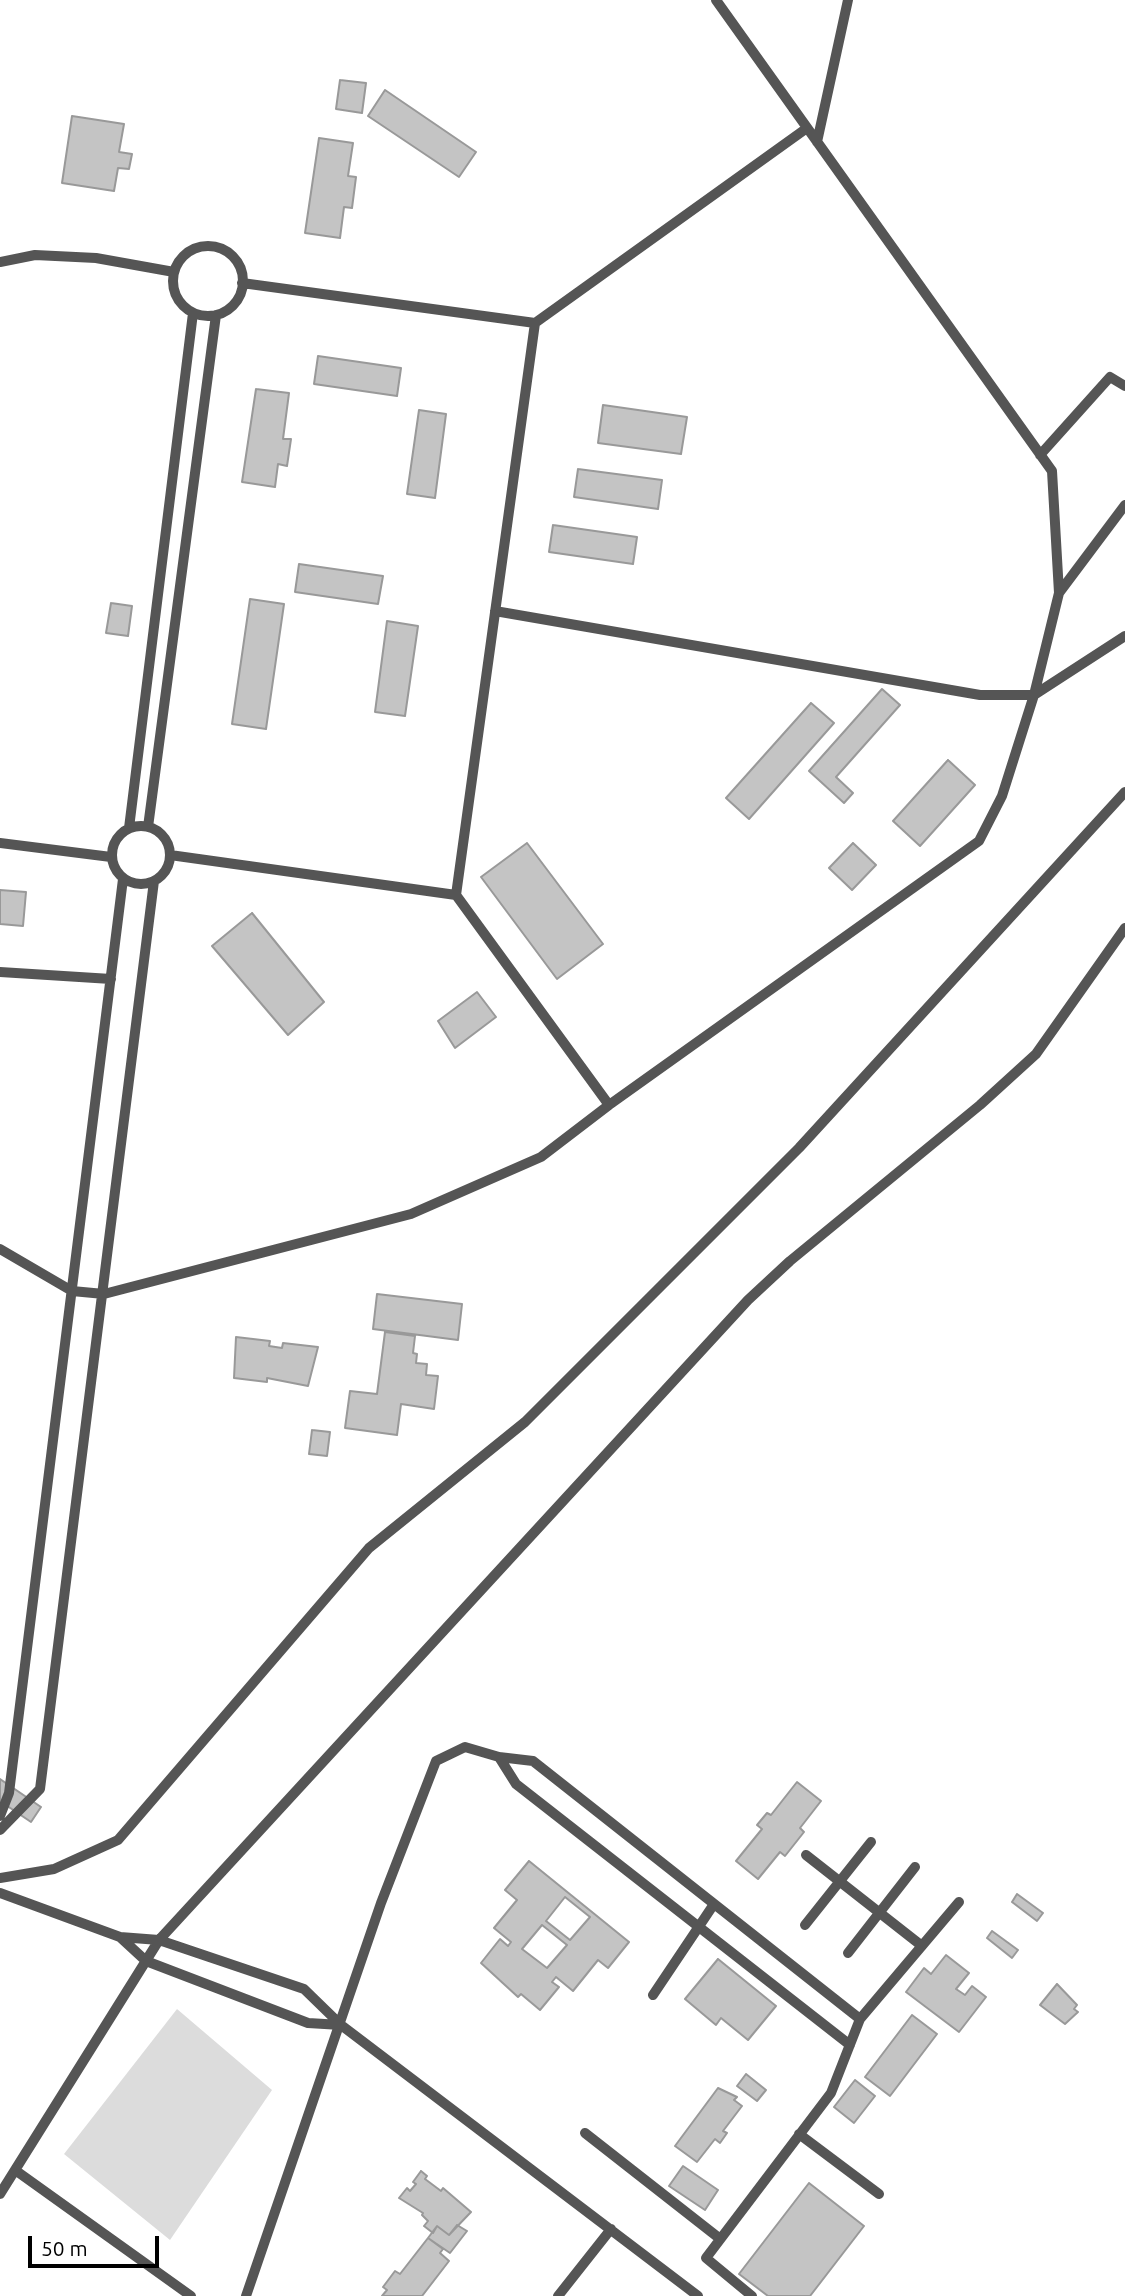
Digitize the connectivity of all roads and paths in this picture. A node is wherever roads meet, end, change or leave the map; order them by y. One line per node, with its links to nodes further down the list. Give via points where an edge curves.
1 (716, 0): 3 (lane)
2 (848, 0): 4 (lane)
3 (807, 128): 4 (lane); 10 (lane)
4 (817, 142): 12 (lane)
5 (0, 262): 6 (lane, via 35,255 96,258)
6 (173, 272): 7 (lane, via 186,253 207,246 229,253); 8 (lane, via 176,296)
7 (242, 283): 9 (lane, via 234,303); 10 (lane)
8 (193, 313): 9 (lane); 20 (lane)
9 (216, 315): 19 (lane)
10 (535, 323): 15 (lane)
11 (1125, 386): 12 (lane, via 1110,377)
12 (1040, 455): 14 (lane, via 1052,471)
13 (1125, 505): 14 (lane)
14 (1059, 593): 17 (lane)
15 (495, 611): 17 (lane, via 980,695); 26 (lane)
16 (1125, 636): 17 (lane)
17 (1034, 695): 30 (lane, via 1002,796 979,841)
18 (1125, 792): 40 (lane, via 780,1168 525,1422 369,1548 118,1840 54,1868)
19 (148, 827): 20 (lane); 22 (lane, via 164,837)
20 (129, 828): 23 (lane, via 116,840)
21 (0, 843): 23 (lane)
22 (170, 855): 25 (lane, via 165,870); 26 (lane)
23 (111, 858): 24 (lane)
24 (123, 879): 25 (lane, via 139,884); 29 (lane)
25 (154, 881): 33 (lane)
26 (456, 895): 30 (lane)
27 (1125, 928): 49 (lane, via 1022,1069 748,1300)
28 (0, 972): 29 (lane)
29 (111, 979): 32 (lane)
30 (609, 1105): 33 (lane, via 541,1157 411,1214)
31 (0, 1248): 32 (lane)
32 (72, 1291): 33 (lane); 35 (lane, via 9,1793)
33 (103, 1294): 36 (lane, via 40,1789)
34 (499, 1757): 44 (lane, via 533,1761); 47 (lane, via 516,1784); 55 (lane, via 465,1747 436,1761 381,1903)
35 (0, 1816)
36 (0, 1830)
37 (871, 1842): 41 (lane)
38 (806, 1856): 41 (lane)
39 (915, 1867): 45 (lane)
40 (0, 1878)
41 (839, 1882): 45 (lane); 46 (lane)
42 (0, 1893): 48 (lane)
43 (959, 1902): 50 (lane)
44 (714, 1904): 47 (lane); 54 (lane)
45 (880, 1913): 50 (lane); 51 (lane)
46 (805, 1925)
47 (699, 1927): 53 (lane); 56 (lane)
48 (121, 1937): 49 (lane); 52 (lane)
49 (159, 1940): 52 (lane); 55 (lane, via 304,1989)
50 (922, 1946): 54 (lane)
51 (848, 1953)
52 (146, 1961): 55 (lane, via 308,2023); 59 (lane)
53 (653, 1995)
54 (860, 2019): 56 (lane)
55 (341, 2025): 62 (lane); 67 (lane)
56 (850, 2045): 58 (lane, via 831,2094)
57 (585, 2133): 63 (lane)
58 (799, 2134): 61 (lane); 63 (lane)
59 (15, 2170): 60 (lane); 65 (lane)
60 (0, 2194)
61 (880, 2194)
62 (611, 2229): 64 (lane); 68 (lane)
63 (719, 2238): 71 (lane, via 706,2258)
64 (685, 2286): 69 (lane); 70 (lane)
65 (174, 2291): 66 (lane)
66 (191, 2296)
67 (246, 2296)
68 (558, 2296)
69 (677, 2296)
70 (698, 2296)
71 (752, 2296)

